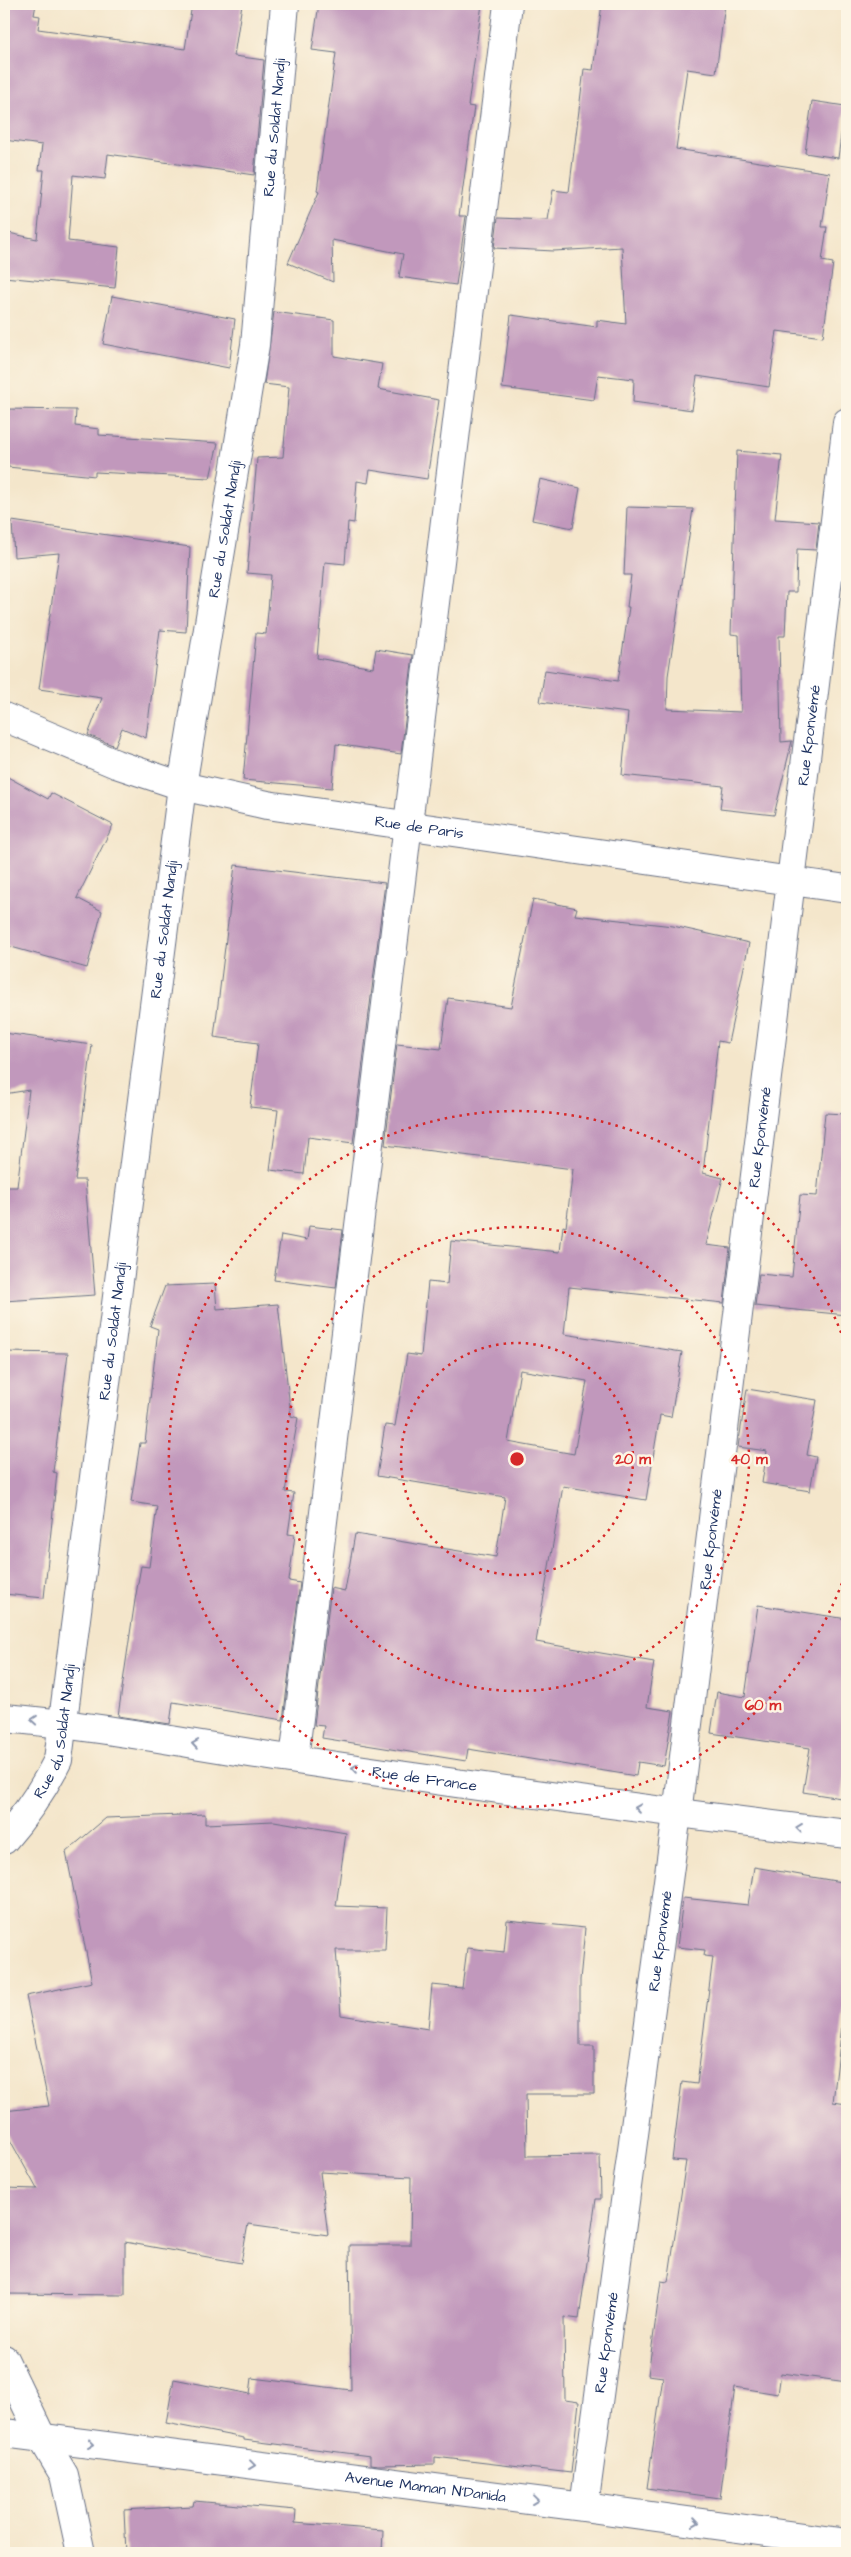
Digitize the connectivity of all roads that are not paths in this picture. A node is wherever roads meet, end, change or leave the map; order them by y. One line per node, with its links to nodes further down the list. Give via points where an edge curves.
1 (285, 4): 6 (street, Rue du Soldat Nandji, via 256,345)
2 (508, 4): 7 (street)
3 (847, 422): 4 (street, Rue Kponvémé)
4 (836, 610): 8 (street, Rue Kponvémé)
5 (4, 717): 6 (street, Rue de Paris, via 116,764)
6 (182, 786): 7 (street, Rue de Paris, via 267,805); 11 (street, Rue du Soldat Nandji)
7 (407, 827): 8 (street, Rue de Paris); 12 (street)
8 (792, 882): 9 (street, Rue de Paris); 13 (street, Rue Kponvémé)
9 (847, 889)
10 (4, 1718): 11 (street, Rue de France, one-way to 10)
11 (63, 1723): 12 (street, Rue de France, one-way to 11); 15 (street, Rue du Soldat Nandji, via 58,1760 51,1774 25,1817)
12 (294, 1760): 13 (street, Rue de France, one-way to 12)
13 (677, 1814): 14 (street, Rue de France, one-way to 13); 19 (street, Rue Kponvémé)
14 (847, 1834)
15 (4, 1840)
16 (4, 2359): 18 (street)
17 (4, 2433): 18 (street, Avenue Maman N'Danida)
18 (42, 2438): 19 (street, Avenue Maman N'Danida, one-way to 19); 21 (street, via 64,2475)
19 (584, 2507): 20 (street, Avenue Maman N'Danida, one-way to 20)
20 (847, 2543)
21 (81, 2553)

